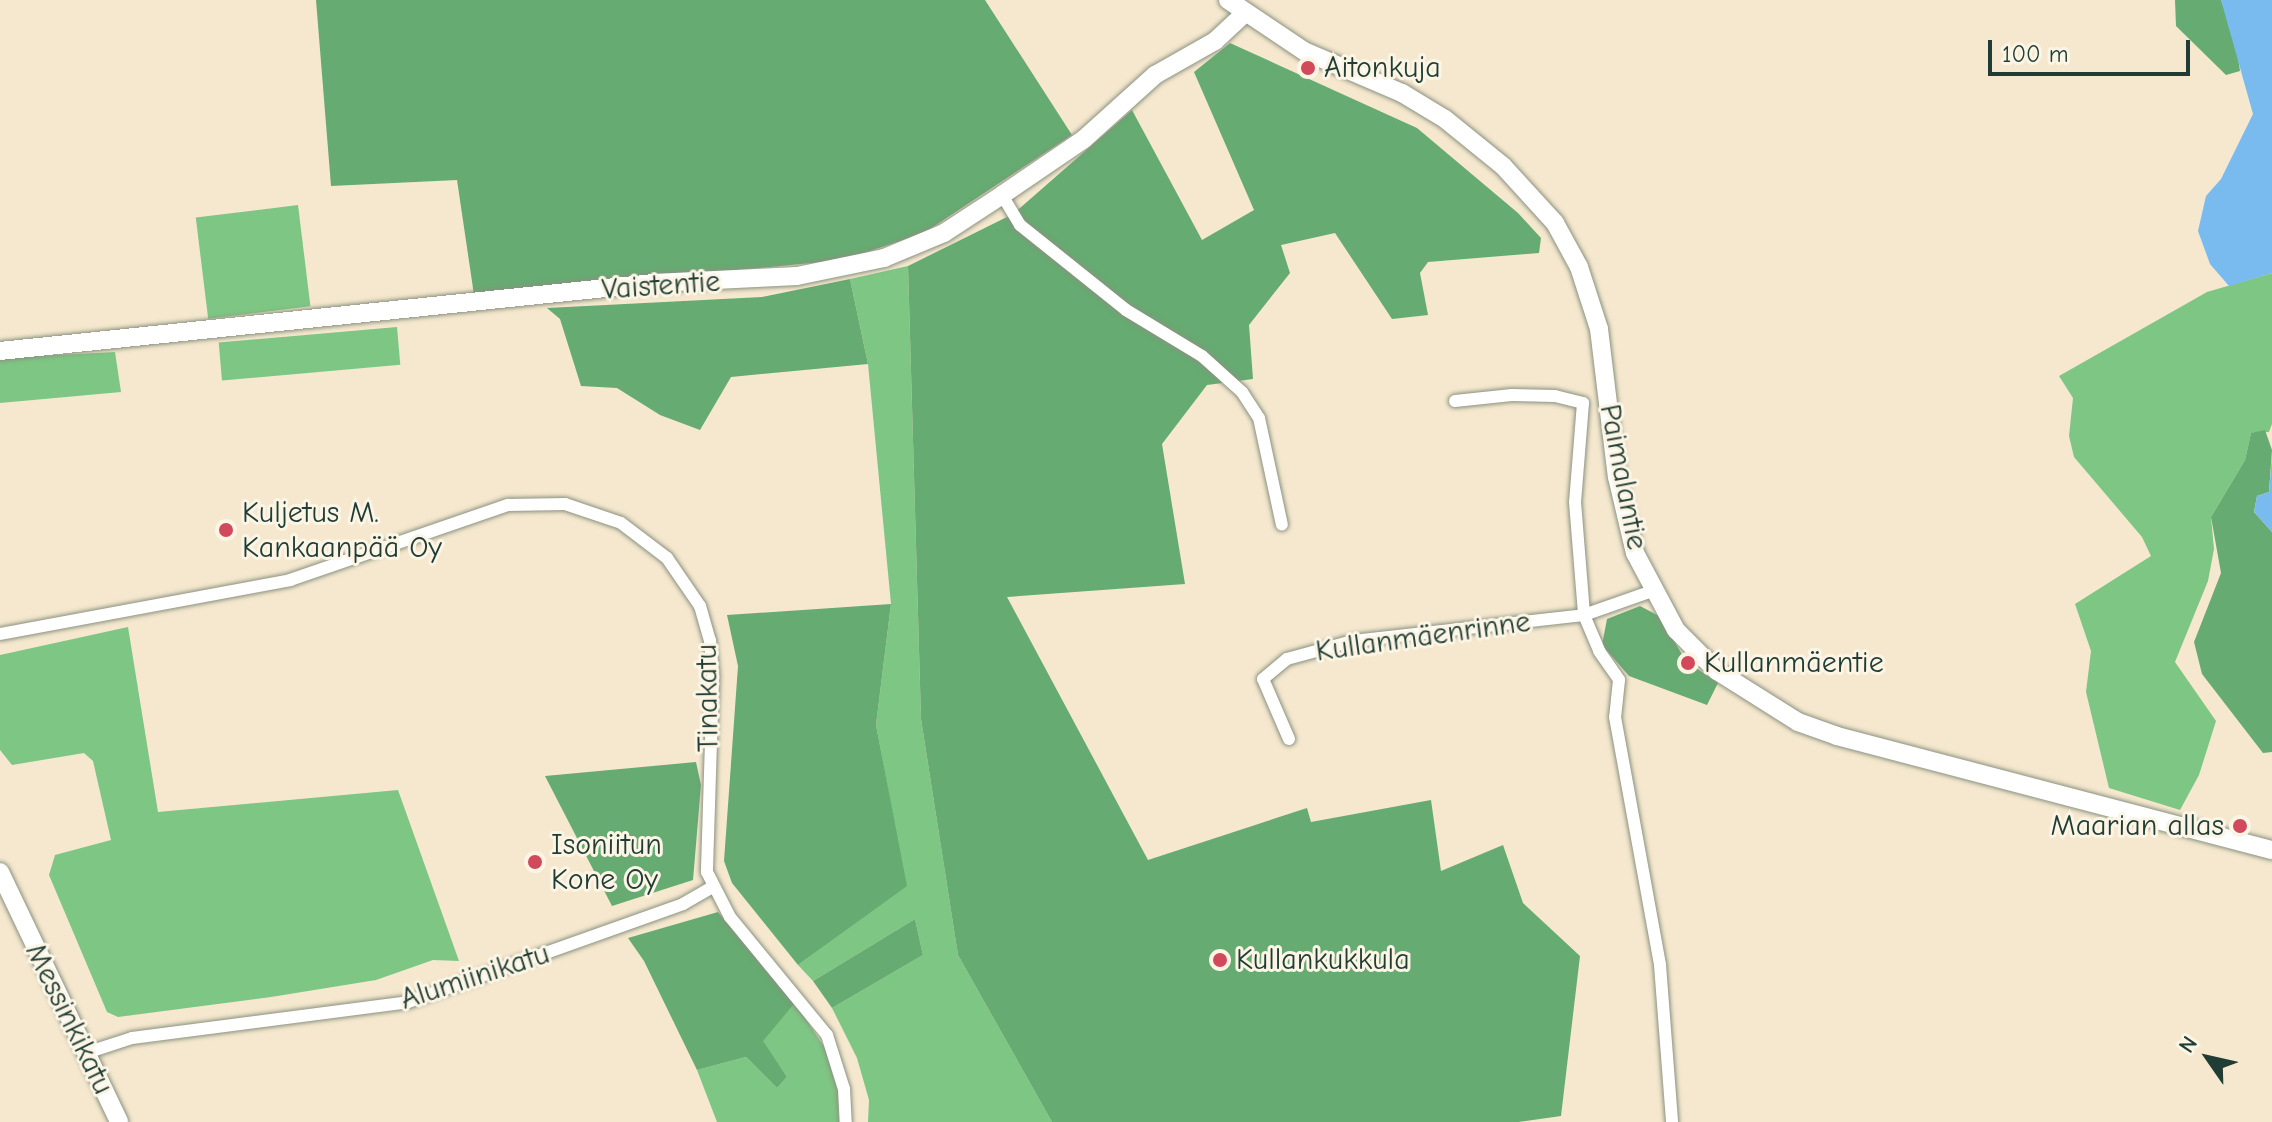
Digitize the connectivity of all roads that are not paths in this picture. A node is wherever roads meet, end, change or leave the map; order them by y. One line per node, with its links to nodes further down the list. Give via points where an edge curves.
1 (1228, 0): 2 (street, Paimalantie)
2 (1244, 14): 3 (street, Vaistentie, via 1215,41 1155,75 1084,139); 7 (street, Paimalantie, via 1304,51 1402,93 1445,119 1503,166 1555,223 1594,309 1625,522)
3 (1002, 195): 4 (street, Vaistentie, via 944,233 838,270 728,282 654,283); 6 (street, via 1020,225 1126,310 1202,356 1242,392 1259,418)
4 (0, 351)
5 (1455, 401): 8 (street, via 1541,396 1583,403 1575,502)
6 (1282, 525)
7 (1652, 591): 8 (street, Kullanmäenrinne); 11 (street, Paimalantie, via 1676,630 1704,660 1798,722)
8 (1584, 615): 10 (street, Kullanmäenrinne, via 1353,641 1287,659 1263,679); 17 (street, via 1619,680 1615,717 1660,965)
9 (0, 634): 13 (street, Tinakatu, via 290,580 508,505 546,502 602,515 638,533 667,558 706,623 713,678 705,855)
10 (1289, 739)
11 (2272, 850)
12 (0, 872): 14 (street, Messinkikatu)
13 (711, 888): 14 (street, Alumiinikatu, via 683,904 408,1002 132,1038); 16 (street, via 827,1035 844,1089)
14 (86, 1053): 15 (street, Messinkikatu)
15 (119, 1122)
16 (846, 1122)
17 (1672, 1122)

